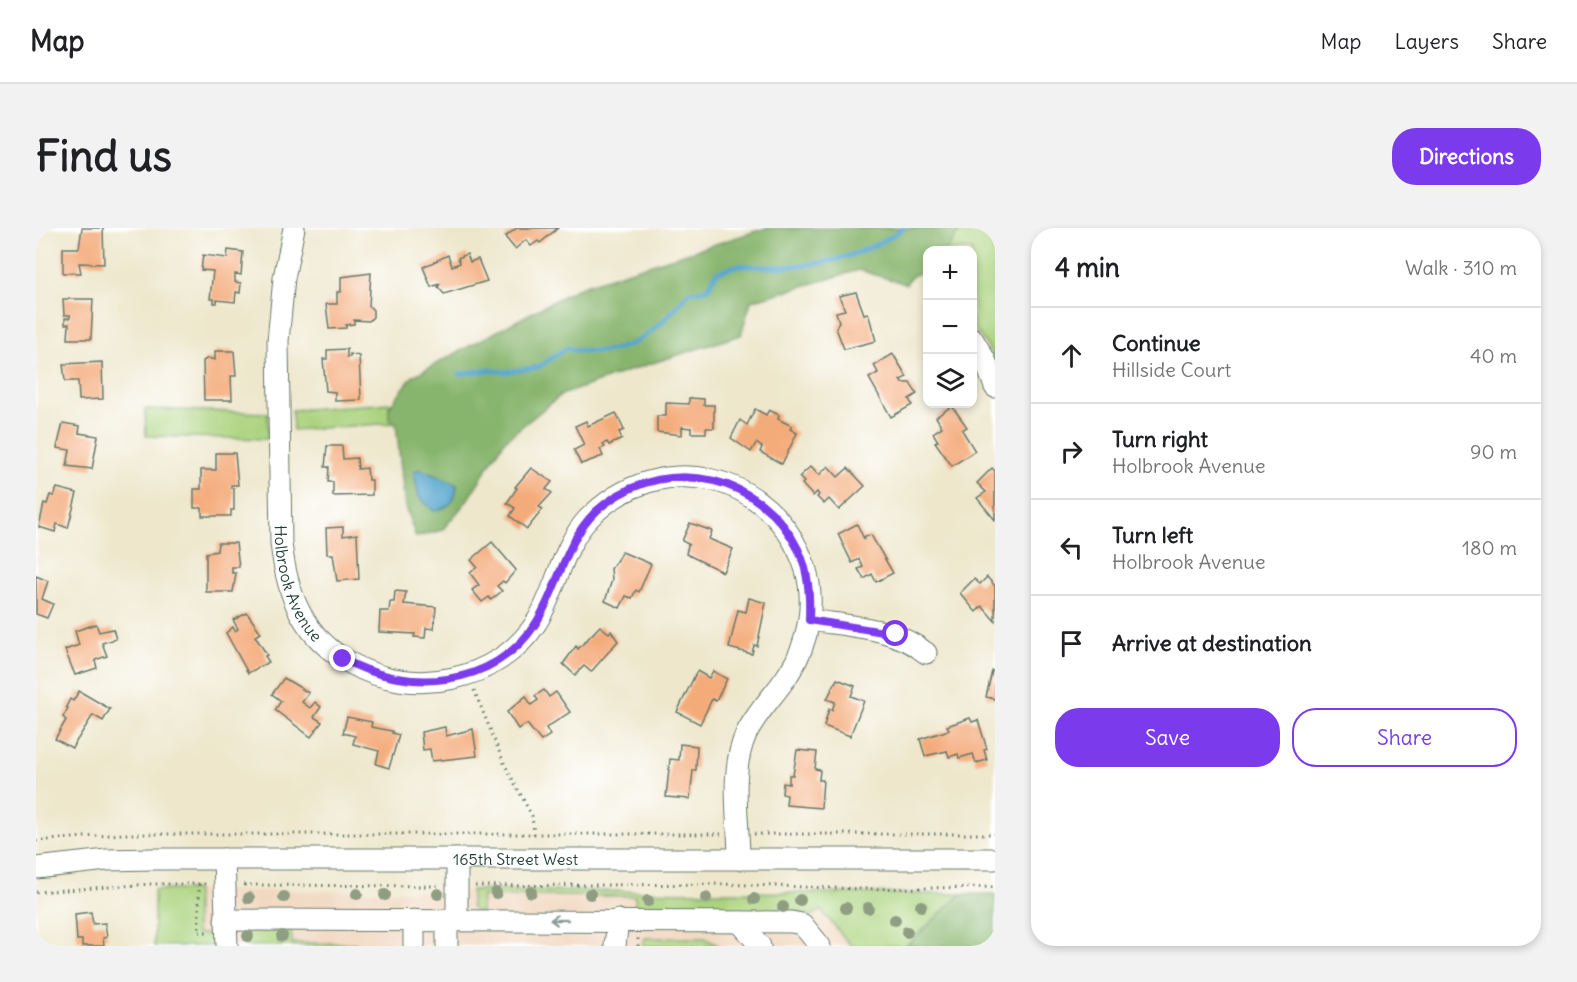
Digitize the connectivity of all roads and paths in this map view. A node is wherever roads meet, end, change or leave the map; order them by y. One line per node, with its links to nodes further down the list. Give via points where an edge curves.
1 (294, 228): 6 (street, Holbrook Avenue, via 278,341 281,543 295,607 331,650 360,669 406,682)
2 (977, 346): 3 (street)
3 (995, 387)
4 (809, 620): 5 (street, via 896,634); 6 (street, Holbrook Avenue, via 807,573 799,550 772,512 736,488 713,479 667,477 623,492 587,520 568,550 536,624 513,649); 8 (street, Holbrook Avenue, via 789,674 746,734 736,786)
5 (926, 653)
6 (468, 674): 7 (path, via 504,763 532,816)
7 (534, 834): 8 (path); 10 (path, via 122,834)
8 (739, 834): 9 (path); 14 (street, Holbrook Avenue)
9 (995, 834)
10 (36, 841)
11 (224, 859): 12 (street, 165th Street West); 15 (street, 165th Street West, via 107,860); 19 (street)
12 (456, 859): 14 (street, 165th Street West); 17 (street)
13 (995, 859): 14 (street, 165th Street West)
14 (739, 860)
15 (36, 868)
16 (396, 886): 17 (path)
17 (457, 886): 18 (path); 21 (street)
18 (995, 887)
19 (225, 920): 20 (street); 24 (street)
20 (414, 920): 21 (street); 25 (street)
21 (452, 920): 22 (street, one-way to 21); 26 (street)
22 (618, 920): 23 (street); 27 (street)
23 (740, 922): 28 (street); 29 (street, via 802,924)
24 (227, 946)
25 (414, 946)
26 (447, 946)
27 (615, 946)
28 (760, 946)
29 (820, 946)

